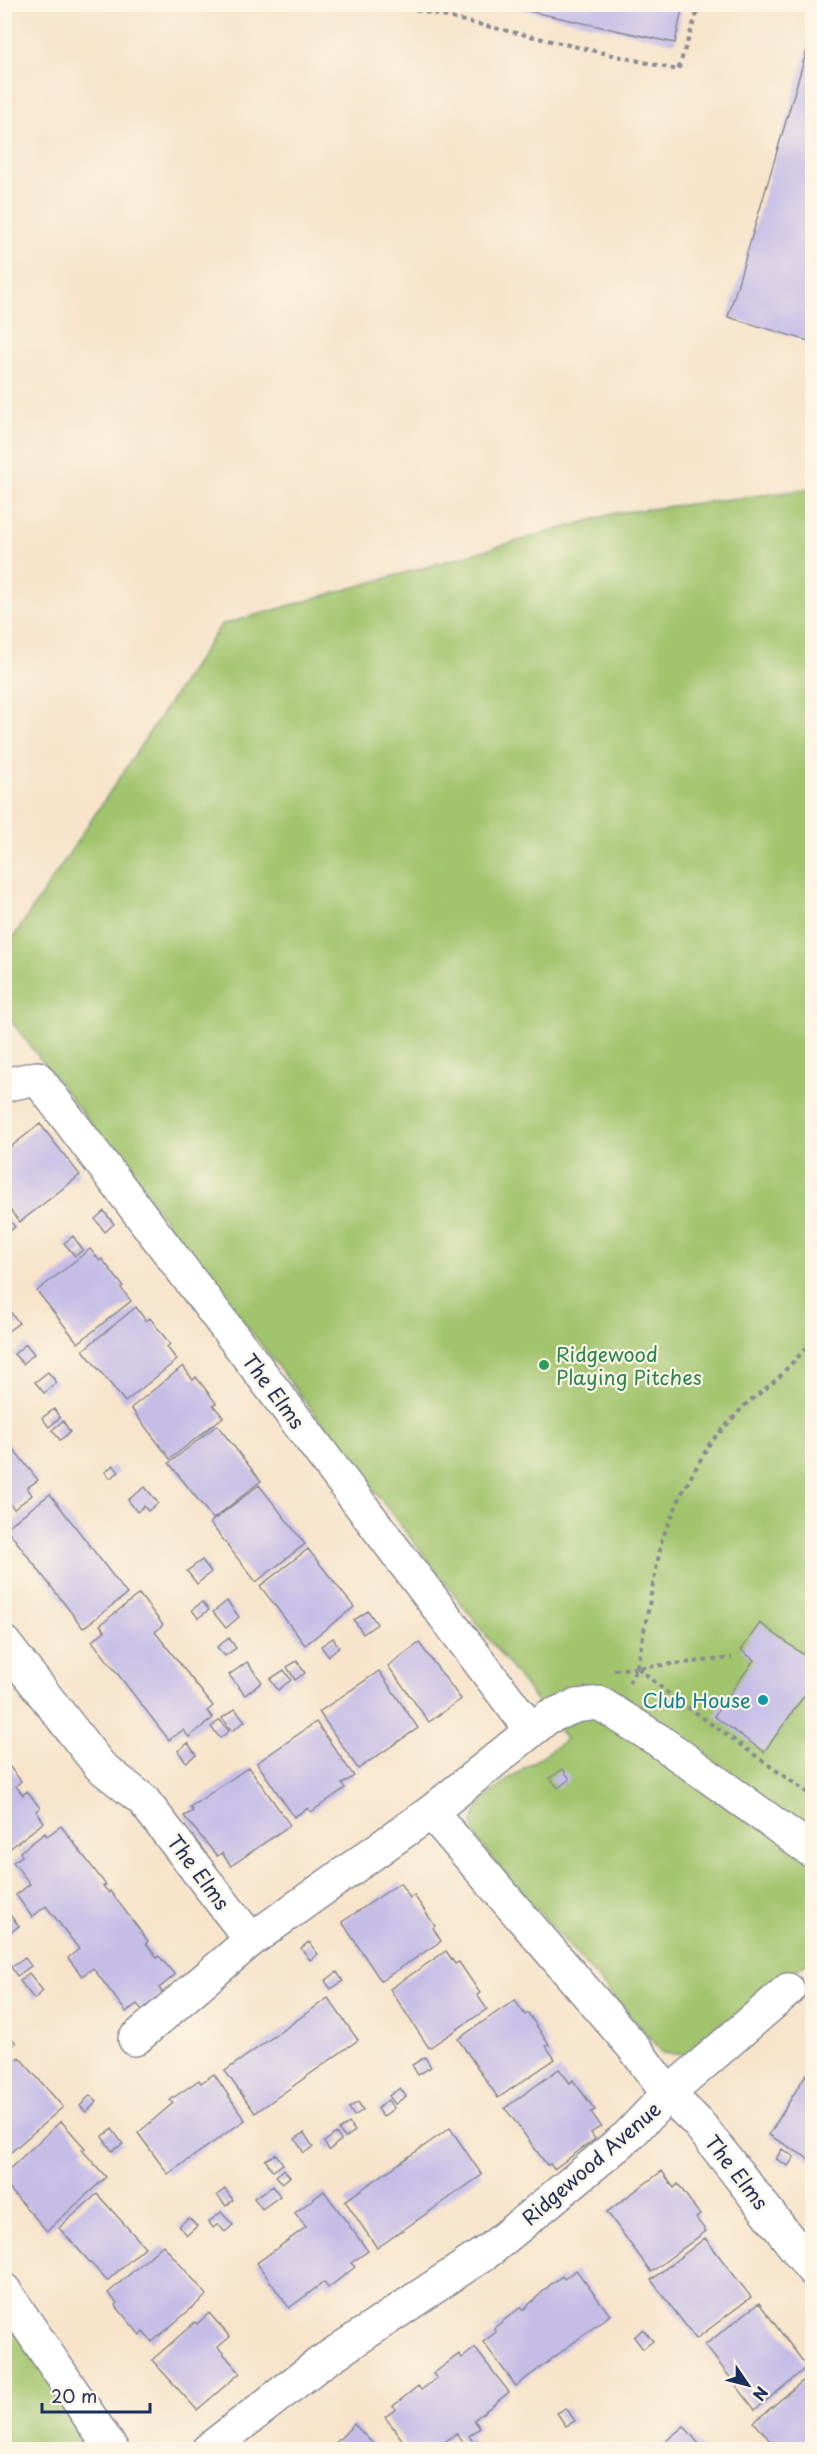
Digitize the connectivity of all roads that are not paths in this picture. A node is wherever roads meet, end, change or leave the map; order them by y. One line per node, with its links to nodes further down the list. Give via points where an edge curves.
1 (4, 1085): 3 (street, The Elms, via 37,1078)
2 (4, 1643): 6 (street, The Elms, via 100,1766 143,1800)
3 (539, 1724): 4 (street); 5 (street, via 576,1706 599,1703 658,1740)
4 (431, 1812): 6 (street); 9 (street, Ridgewood Avenue, via 635,2049)
5 (813, 1851)
6 (251, 1940): 8 (street)
7 (788, 1990): 9 (street)
8 (135, 2040)
9 (668, 2094): 10 (street, The Elms, via 698,2123); 13 (street, Ridgewood Avenue, via 628,2136 491,2249 320,2364)
10 (807, 2261)
11 (4, 2290): 12 (street)
12 (112, 2450)
13 (208, 2450)

